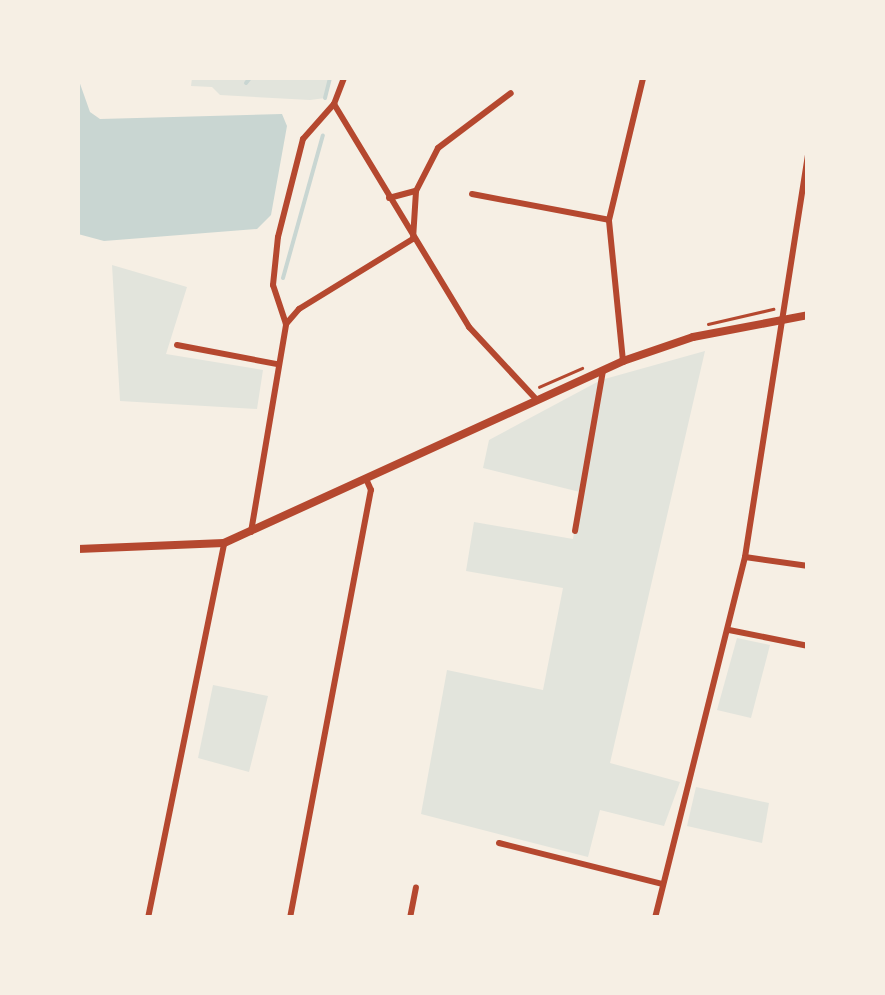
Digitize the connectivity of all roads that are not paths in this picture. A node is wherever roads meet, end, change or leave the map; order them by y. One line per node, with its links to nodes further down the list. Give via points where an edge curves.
1 (344, 78): 4 (street)
2 (643, 78): 9 (street)
3 (511, 92): 6 (street, via 438,148)
4 (334, 104): 8 (street); 13 (street, via 303,139 278,237 273,285)
5 (808, 156): 12 (street)
6 (416, 191): 8 (street); 10 (street)
7 (472, 194): 9 (street)
8 (389, 198): 10 (street)
9 (609, 220): 15 (street)
10 (413, 240): 13 (street, via 299,309); 18 (street, via 483,345)
11 (808, 315): 12 (street)
12 (778, 319): 15 (street); 24 (street)
13 (286, 324): 16 (street)
14 (177, 345): 16 (street)
15 (623, 361): 17 (street)
16 (277, 364): 21 (street)
17 (603, 369): 18 (street); 20 (street)
18 (536, 399): 19 (street)
19 (366, 479): 21 (street); 32 (street, via 371,490)
20 (574, 531)
21 (250, 532): 22 (street)
22 (224, 544): 23 (street); 31 (street)
23 (78, 549)
24 (745, 558): 25 (street); 26 (street)
25 (808, 566)
26 (729, 630): 27 (street); 29 (street)
27 (808, 646)
28 (498, 843): 29 (street)
29 (662, 884): 34 (street)
30 (416, 888): 33 (street)
31 (148, 918)
32 (290, 918)
33 (410, 918)
34 (655, 918)

